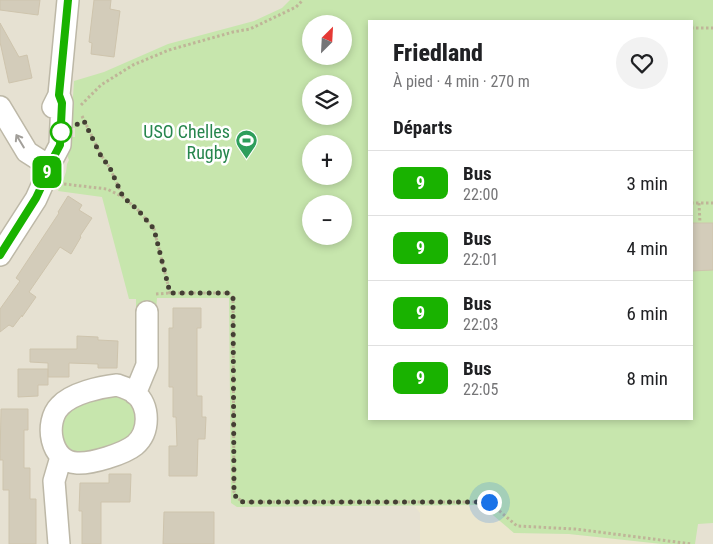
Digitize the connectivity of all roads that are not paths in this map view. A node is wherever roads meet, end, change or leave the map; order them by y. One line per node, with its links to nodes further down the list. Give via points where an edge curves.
1 (68, 0): 3 (street, via 59,95 62,103 60,145)
2 (0, 107): 3 (street, one-way to 2, via 27,152)
3 (54, 175): 4 (street, via 44,181)
4 (0, 255)
5 (148, 312): 6 (street, via 147,365)
6 (135, 394): 7 (street, via 145,410 146,422 135,445 121,453 84,463 74,463); 7 (street, via 117,385 67,400 52,420 54,447)
7 (61, 457): 8 (street, via 54,481)
8 (59, 544)

